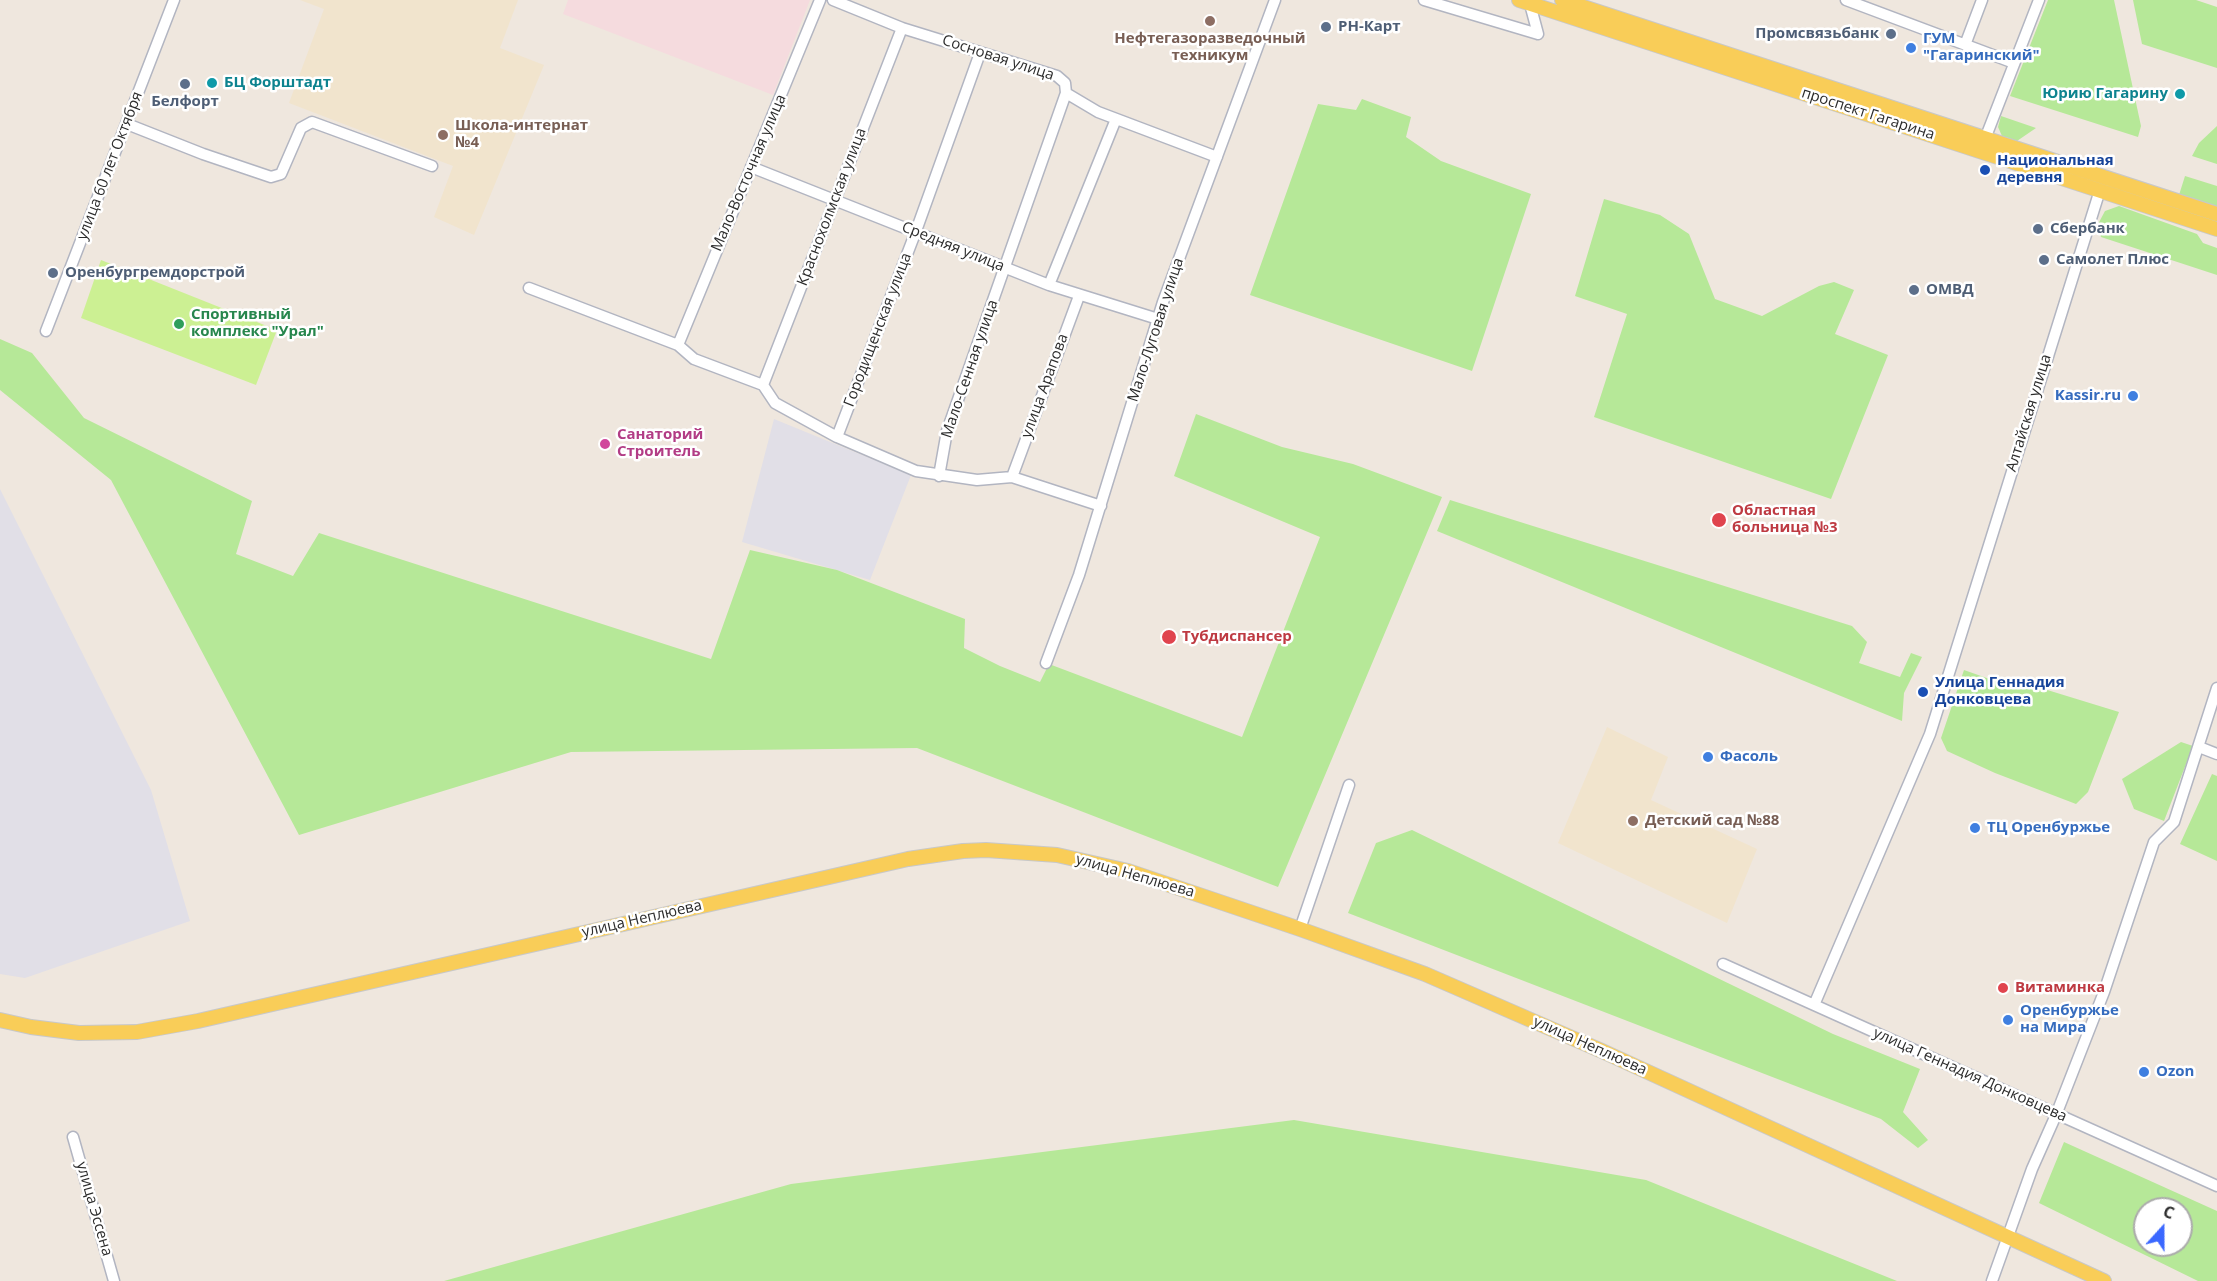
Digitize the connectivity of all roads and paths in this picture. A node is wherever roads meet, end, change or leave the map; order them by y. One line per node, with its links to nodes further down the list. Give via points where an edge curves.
1 (174, 0): 17 (street, улица 60 лет Октября)
2 (820, 0): 21 (street, Мало-Восточная улица)
3 (832, 0): 11 (street, Сосновая улица)
4 (1275, 0): 19 (street, Мало-Луговая улица)
5 (1424, 0): 10 (street, via 1539,34)
6 (1562, 0): 18 (main road, проспект Гагарина)
7 (1846, 0): 12 (street)
8 (1982, 0): 12 (street)
9 (2039, 0): 14 (street)
10 (1524, 2): 18 (main road, проспект Гагарина)
11 (902, 28): 13 (street, Сосновая улица); 23 (street, Краснохолмская улица)
12 (1965, 45): 14 (street)
13 (980, 53): 15 (street, Сосновая улица, via 1057,76 1065,82); 26 (street, Городищенская улица)
14 (2014, 63): 18 (street)
15 (1066, 93): 16 (street, Сосновая улица); 27 (street, Мало-Сенная улица)
16 (1116, 119): 19 (street, Сосновая улица); 28 (street)
17 (127, 124): 20 (street, via 271,177 281,174 301,128 312,123); 32 (street, улица 60 лет Октября)
18 (1983, 145): 22 (main road, проспект Гагарина)
19 (1217, 156): 31 (street, Мало-Луговая улица)
20 (432, 166)
21 (751, 167): 23 (street, Средняя улица); 33 (street, Мало-Восточная улица)
22 (2102, 183): 24 (main road, проспект Гагарина); 25 (main road, проспект Гагарина); 46 (street, Алтайская улица, via 1930,734)
23 (835, 200): 26 (street, Средняя улица); 34 (street, Краснохолмская улица)
24 (2217, 214)
25 (2217, 229)
26 (916, 231): 27 (street, Средняя улица); 35 (street, Городищенская улица)
27 (1005, 268): 28 (street, Средняя улица); 36 (street, Мало-Сенная улица, via 947,431)
28 (1049, 285): 30 (street, Средняя улица)
29 (529, 288): 33 (street)
30 (1079, 296): 31 (street, Средняя улица); 37 (street, улица Арапова)
31 (1158, 319): 38 (street, Мало-Луговая улица)
32 (46, 332)
33 (678, 345): 34 (street, via 694,359)
34 (763, 385): 35 (street, via 776,403)
35 (837, 437): 36 (street, via 916,471)
36 (939, 476): 37 (street, via 979,480)
37 (1012, 477): 38 (street)
38 (1101, 506): 39 (street, Мало-Луговая улица)
39 (1046, 663)
40 (2217, 688): 41 (street)
41 (2199, 747): 42 (street); 48 (street, via 2174,822 2154,842)
42 (2217, 754)
43 (1349, 785): 44 (street)
44 (1300, 929): 47 (main road, улица Неплюева, via 1102,864 1035,852 963,851 840,873 165,1028 99,1034); 51 (main road, улица Неплюева, via 1473,994)
45 (1723, 964): 46 (street, улица Геннадия Донковцева)
46 (1814, 1005): 48 (street, улица Геннадия Донковцева)
47 (0, 1020)
48 (2056, 1115): 50 (street, улица Геннадия Донковцева); 51 (street)
49 (73, 1137): 52 (street, улица Эссена)
50 (2217, 1186)
51 (2007, 1237): 53 (street); 54 (main road, улица Неплюева)
52 (114, 1281)
53 (1992, 1281)
54 (2104, 1281)

